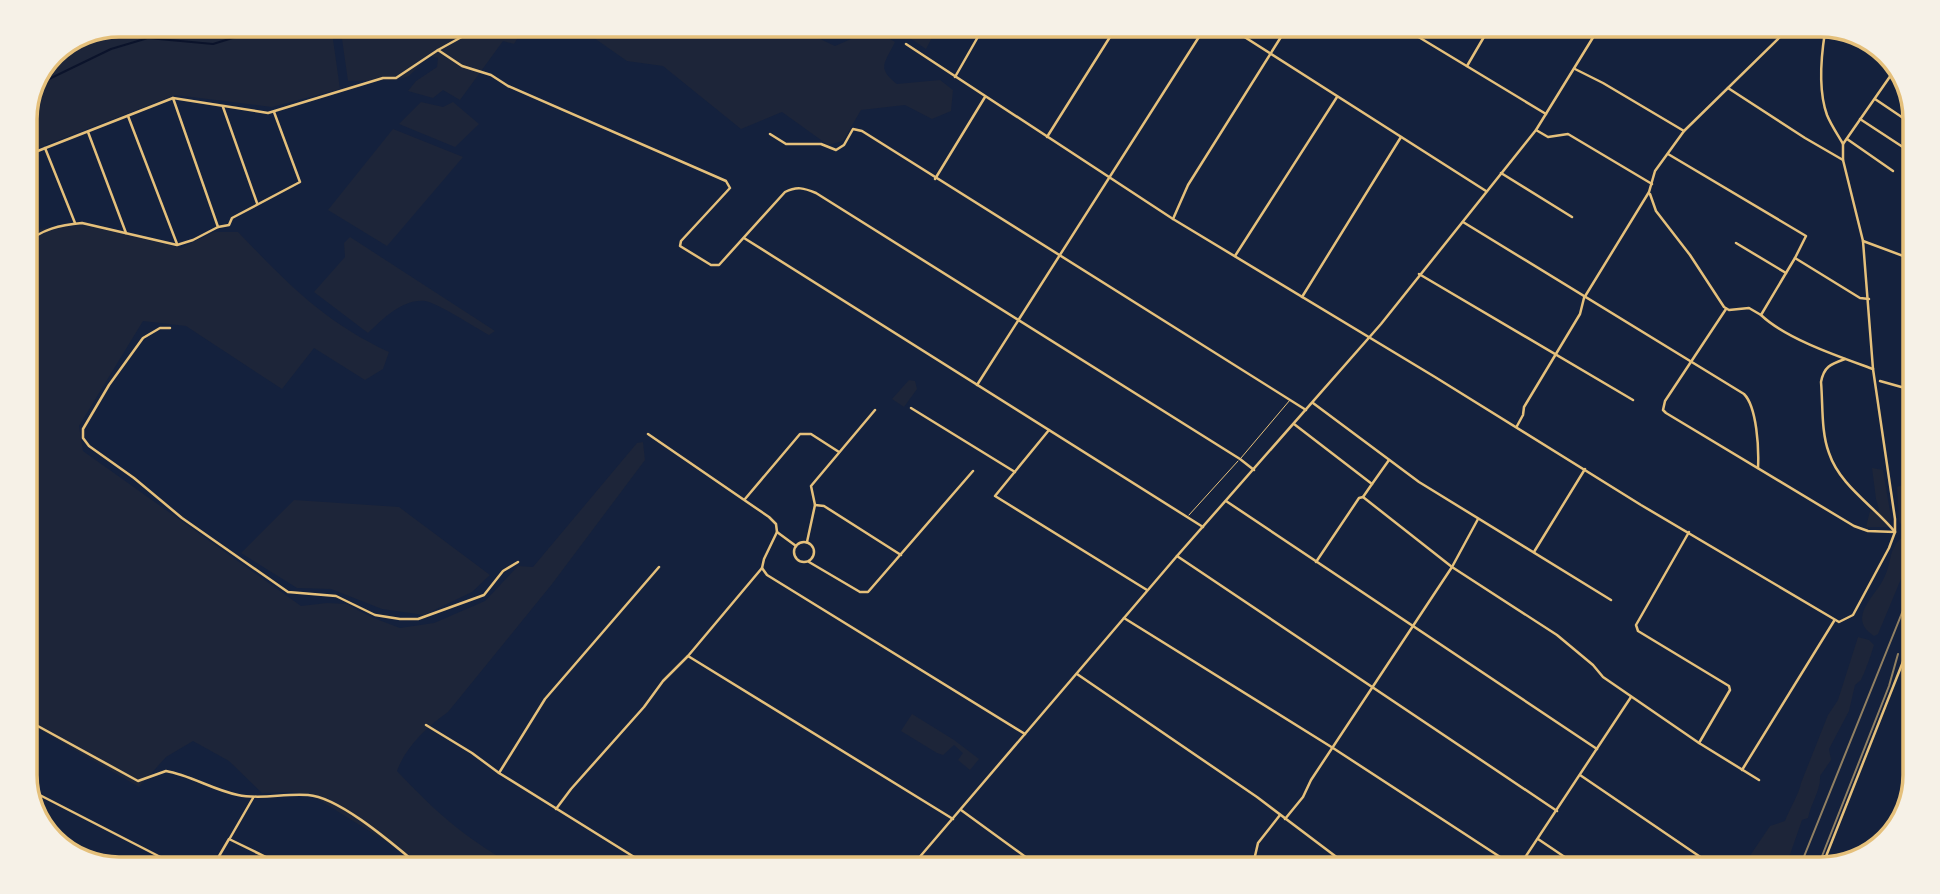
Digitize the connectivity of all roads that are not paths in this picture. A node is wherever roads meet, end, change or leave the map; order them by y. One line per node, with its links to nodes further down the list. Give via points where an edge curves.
1 (462, 37): 13 (street)
2 (978, 37): 18 (street)
3 (1110, 37): 34 (street)
4 (1199, 37): 45 (street)
5 (1245, 37): 14 (street)
6 (1282, 37): 14 (street)
7 (1419, 37): 15 (street)
8 (1484, 37): 15 (street)
9 (1593, 37): 16 (street)
10 (1780, 37): 19 (street)
11 (1825, 37): 37 (street, via 1824,98 1827,115)
12 (906, 44): 18 (street)
13 (438, 50): 25 (street, via 396,78); 58 (street, via 462,66 726,181 730,188 681,241 680,246 691,253 719,265)
14 (1272, 54): 20 (street); 52 (street, via 1188,185)
15 (1467, 66): 26 (street)
16 (1574, 69): 26 (street); 31 (street)
17 (1891, 76): 23 (street)
18 (955, 77): 21 (street)
19 (1728, 88): 31 (street); 42 (street)
20 (1337, 96): 35 (street); 63 (street)
21 (985, 97): 34 (street); 46 (street)
22 (173, 98): 24 (street); 27 (street); 55 (street)
23 (1875, 99): 28 (street); 29 (street)
24 (223, 107): 25 (street); 50 (street)
25 (274, 112): 50 (street, via 300,182)
26 (1546, 114): 30 (street)
27 (128, 116): 32 (street); 61 (street)
28 (1903, 118)
29 (1860, 119): 36 (street); 38 (street)
30 (1536, 130): 44 (street); 47 (street, via 1548,137 1568,134)
31 (1684, 131): 41 (street)
32 (88, 132): 39 (street); 57 (street)
33 (770, 134): 46 (street, via 786,144 821,144 836,150 853,129 862,131)
34 (1047, 136): 45 (street)
35 (1401, 137): 48 (street); 68 (street)
36 (1847, 139): 37 (street); 43 (street)
37 (1843, 145): 42 (street)
38 (1903, 147)
39 (45, 148): 40 (street); 54 (street)
40 (37, 151)
41 (1668, 154): 47 (street); 65 (street, via 1806,236)
42 (1843, 160): 59 (street)
43 (1893, 170)
44 (1501, 173): 48 (street); 51 (street)
45 (1108, 177): 52 (street); 62 (street)
46 (935, 179): 62 (street)
47 (1652, 184): 49 (street)
48 (1486, 191): 53 (street)
49 (1649, 192): 69 (street); 71 (street, via 1656,211)
50 (258, 204): 55 (street, via 232,218 229,225)
51 (1572, 217)
52 (1172, 219): 63 (street)
53 (1462, 221): 67 (street); 69 (street)
54 (75, 224): 56 (street); 57 (street)
55 (218, 227): 61 (street)
56 (37, 234)
57 (126, 234): 61 (street)
58 (743, 237): 73 (street, via 785,192 804,188); 81 (street)
59 (1863, 241): 64 (street); 70 (street)
60 (1736, 243): 66 (street)
61 (177, 245)
62 (1059, 255): 73 (street); 83 (street)
63 (1235, 256): 68 (street)
64 (1903, 256)
65 (1795, 258): 66 (street); 70 (street)
66 (1786, 273): 72 (street)
67 (1419, 274): 75 (street); 76 (street)
68 (1302, 297): 75 (street)
69 (1584, 298): 76 (street, via 1580,314); 78 (street)
70 (1869, 299): 79 (street)
71 (1726, 309): 72 (street, via 1749,308); 78 (street)
72 (1761, 315): 77 (street)
73 (1019, 321): 81 (street); 94 (street)
74 (170, 328): 117 (street, via 143,338 102,396 83,429 83,438 183,518 288,592 336,596 375,615 418,619 484,595)
75 (1369, 338): 85 (street); 90 (street)
76 (1555, 354): 84 (street); 90 (street)
77 (1845, 359): 79 (street); 111 (street, via 1826,366 1822,374 1827,447 1846,481)
78 (1691, 362): 96 (street, via 1749,399); 96 (street, via 1665,401 1664,410)
79 (1873, 369): 111 (street)
80 (1880, 381): 82 (street)
81 (977, 385): 91 (street)
82 (1903, 387)
83 (1290, 400): 88 (street); 94 (lane)
84 (1633, 400)
85 (1313, 402): 88 (street); 95 (street)
86 (911, 408): 100 (street)
87 (875, 410): 93 (street)
88 (1306, 410): 89 (street)
89 (1294, 424): 98 (street); 101 (street)
90 (1517, 427): 97 (street)
91 (1049, 430): 100 (street); 106 (street)
92 (648, 434): 103 (street)
93 (839, 453): 103 (street, via 811,434 800,434); 105 (street, via 811,486)
94 (1240, 459): 98 (street); 106 (lane)
95 (1389, 460): 101 (street); 107 (street)
96 (1758, 468): 111 (street, via 1860,528)
97 (1585, 469): 110 (street); 114 (street)
98 (1254, 470): 104 (street)
99 (973, 471): 115 (street)
100 (1015, 472): 123 (street, via 995,496)
101 (1372, 484): 102 (street)
102 (1363, 497): 119 (street); 120 (street)
103 (744, 500): 109 (street, via 769,517)
104 (1226, 501): 108 (street); 119 (street)
105 (815, 505): 112 (street); 115 (street, via 824,506)
106 (1187, 517): 108 (street)
107 (1478, 519): 114 (street); 120 (street)
108 (1203, 527): 116 (street)
109 (777, 532): 113 (street); 122 (street)
110 (1689, 532): 126 (street); 136 (street, via 1636,625 1638,631 1730,686)
111 (1895, 532): 126 (street, via 1853,615)
112 (807, 542): 113 (street); 118 (street, via 815,550)
113 (796, 546): 118 (street, via 795,557)
114 (1534, 552): 124 (street)
115 (901, 555): 118 (street, via 864,593)
116 (1177, 556): 123 (street); 131 (street)
117 (518, 562)
118 (809, 562)
119 (1315, 562): 127 (street)
120 (1452, 566): 127 (street); 132 (street, via 1557,635)
121 (659, 567): 140 (street, via 545,699)
122 (762, 568): 128 (street); 135 (street, via 766,575)
123 (1148, 591): 125 (street)
124 (1611, 600)
125 (1124, 618): 130 (street); 137 (street)
126 (1837, 622): 139 (street)
127 (1412, 627): 131 (street); 138 (street)
128 (688, 656): 145 (street); 150 (street)
129 (1903, 662): 166 (street)
130 (1077, 674): 135 (street); 148 (street)
131 (1372, 687): 137 (street); 147 (street)
132 (1631, 697): 136 (street); 138 (street)
133 (37, 725): 144 (street, via 138,781 166,771)
134 (426, 725): 140 (street)
135 (1025, 734): 146 (street)
136 (1699, 743): 139 (street)
137 (1333, 748): 149 (street); 162 (street)
138 (1597, 749): 141 (street)
139 (1742, 770): 142 (street)
140 (499, 774): 145 (street)
141 (1580, 775): 147 (street); 165 (street)
142 (1759, 780)
143 (39, 795): 153 (street)
144 (253, 798): 151 (street); 156 (street, via 284,794 320,797 360,820)
145 (556, 809): 157 (street)
146 (961, 810): 150 (street); 159 (street)
147 (1557, 811): 152 (street)
148 (1280, 815): 149 (street); 160 (street, via 1258,843)
149 (1285, 818): 161 (street)
150 (953, 819): 158 (street)
151 (229, 839): 154 (street); 155 (street)
152 (1538, 839): 163 (street); 164 (street)
153 (160, 857)
154 (218, 857)
155 (266, 857)
156 (408, 857)
157 (635, 857)
158 (920, 857)
159 (1026, 857)
160 (1254, 857)
161 (1336, 857)
162 (1501, 857)
163 (1526, 857)
164 (1564, 857)
165 (1700, 857)
166 (1826, 857)

